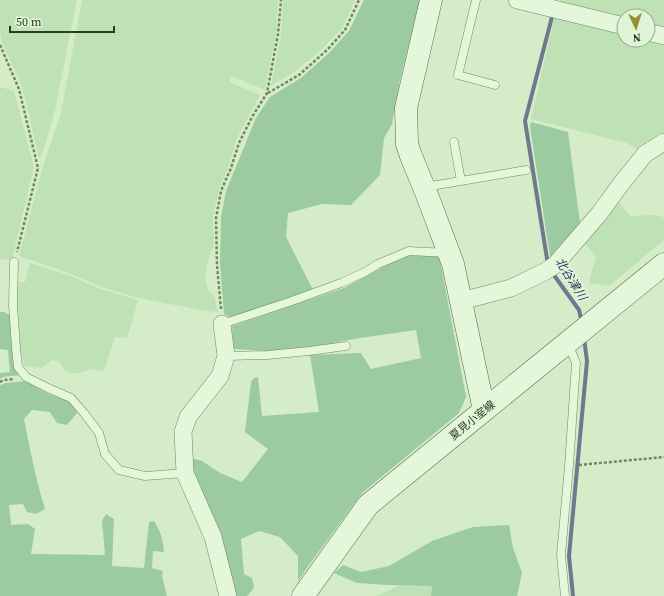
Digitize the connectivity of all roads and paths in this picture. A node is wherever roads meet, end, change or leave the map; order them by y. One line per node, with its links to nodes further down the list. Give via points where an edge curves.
1 (281, 0): 9 (path, via 278,34)
2 (359, 0): 9 (path, via 345,30 327,50 299,75)
3 (431, 0): 14 (main road, via 406,108 408,144)
4 (476, 0): 8 (lane, via 458,75)
5 (517, 0): 6 (street)
6 (616, 24)
7 (0, 45): 16 (path, via 19,89 38,168)
8 (495, 85)
9 (267, 93): 19 (path, via 239,143 232,168 221,191 216,218)
10 (454, 142): 13 (lane)
11 (664, 142): 18 (street, via 645,154 599,214 549,268 511,288)
12 (526, 170): 13 (lane)
13 (461, 181): 14 (lane)
14 (424, 187): 15 (main road)
15 (448, 253): 18 (main road); 19 (lane, via 409,251 341,283)
16 (14, 262): 26 (lane, via 13,305 18,368 26,377 71,398 99,433 105,454 119,470 145,476)
17 (664, 264): 20 (main road, 夏見小室線)
18 (460, 299): 23 (main road)
19 (222, 324): 22 (street)
20 (578, 334): 23 (main road, 夏見小室線); 29 (lane, via 561,555)
21 (346, 346): 22 (lane, via 268,355)
22 (226, 356): 26 (street, via 220,376 188,416 183,432)
23 (484, 410): 28 (main road, 夏見小室線, via 368,506)
24 (664, 457): 25 (path)
25 (582, 464)
26 (185, 473): 27 (street, via 213,537)
27 (228, 596)
28 (303, 596)
29 (565, 596)

